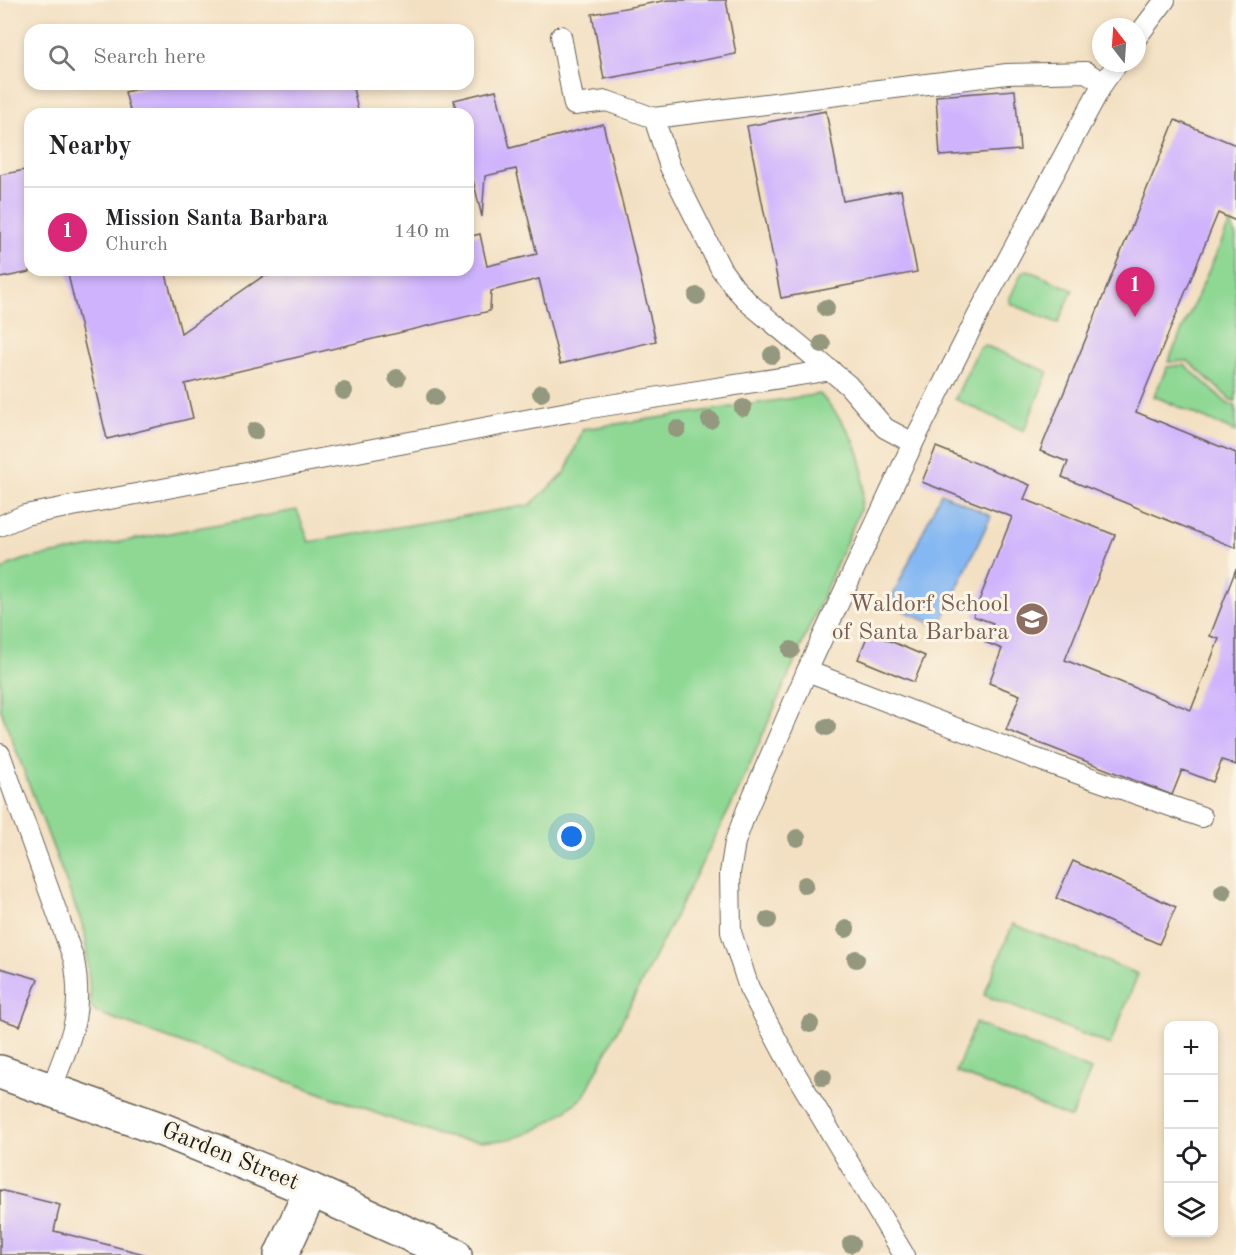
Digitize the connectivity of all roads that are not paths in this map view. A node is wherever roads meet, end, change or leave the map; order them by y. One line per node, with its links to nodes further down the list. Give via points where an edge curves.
1 (1165, 0): 2 (lane)
2 (1146, 26)
3 (561, 36): 6 (lane, via 574,105 607,101)
4 (1111, 72): 5 (lane)
5 (1102, 83): 6 (lane, via 1086,72 1007,74); 8 (lane)
6 (654, 118): 7 (lane, via 670,167 721,269 750,304)
7 (831, 370): 8 (lane, via 864,400 885,428); 9 (lane, via 584,409 25,515)
8 (913, 443): 10 (lane)
9 (0, 526)
10 (807, 671): 12 (lane); 18 (lane, via 735,842 729,893 731,932 763,1017)
11 (0, 754): 14 (lane, via 74,960 78,981 77,1018)
12 (1202, 817)
13 (0, 1072): 14 (street, Garden Street)
14 (51, 1090): 15 (street, Garden Street)
15 (311, 1190): 16 (street); 17 (street, Garden Street)
16 (281, 1255)
17 (454, 1255)
18 (904, 1255)

